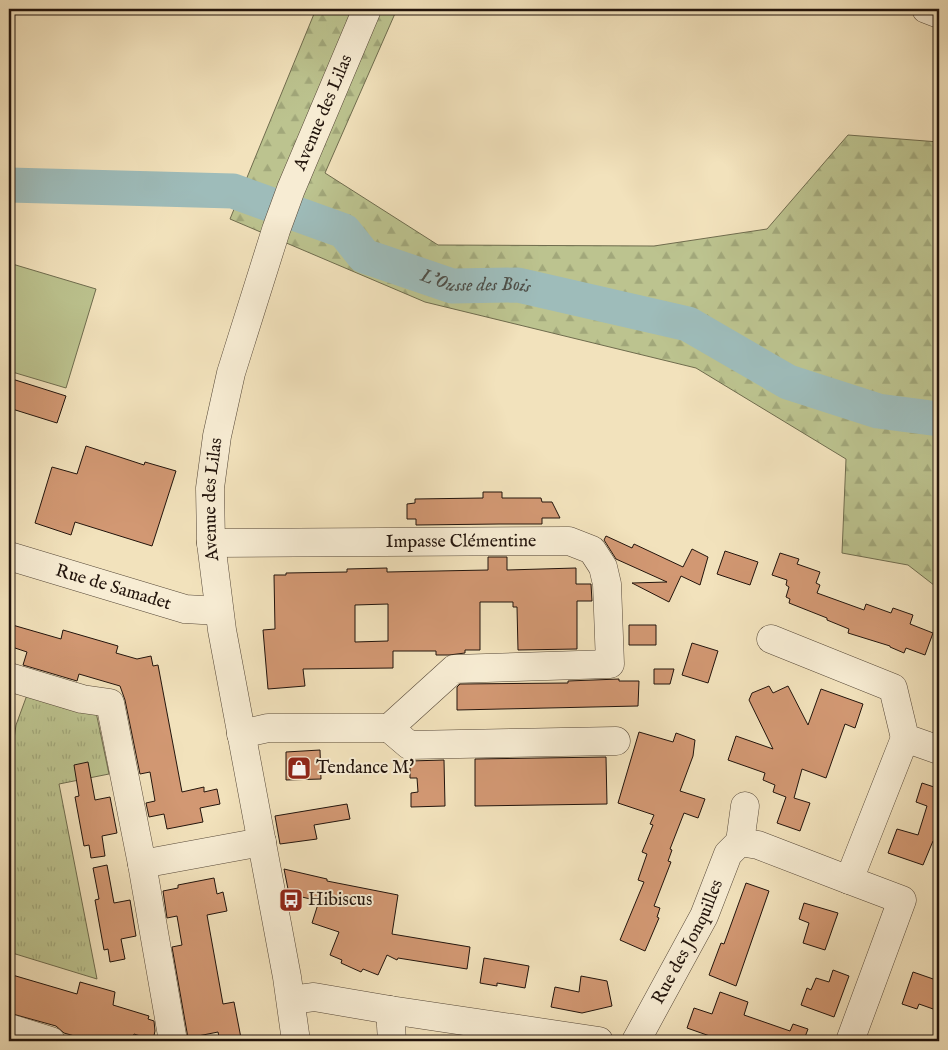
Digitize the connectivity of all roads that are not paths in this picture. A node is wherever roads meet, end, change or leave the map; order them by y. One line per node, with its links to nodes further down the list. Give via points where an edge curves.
1 (367, 9): 4 (street, Avenue des Lilas, via 291,189 231,373 210,488)
2 (926, 9): 3 (street)
3 (939, 14)
4 (211, 543): 6 (street, Avenue des Lilas); 9 (street, Impasse Clémentine, via 569,541 592,550 604,567 607,584 610,664 454,669)
5 (9, 556): 6 (street, Rue de Samadet, via 186,609)
6 (219, 610): 10 (street, Avenue des Lilas)
7 (771, 639): 11 (street, via 892,688)
8 (9, 677): 17 (street, via 82,699 110,703)
9 (389, 728): 10 (street, via 268,728); 12 (street, via 409,745)
10 (242, 734): 15 (street, Avenue des Lilas)
11 (905, 738): 13 (street); 18 (street)
12 (616, 741)
13 (939, 750)
14 (745, 806): 16 (street, Rue des Jonquilles)
15 (262, 842): 17 (street); 19 (street, Avenue des Lilas)
16 (740, 842): 18 (street, via 758,845); 27 (street, Rue des Jonquilles, via 728,854 704,916)
17 (142, 864): 23 (street)
18 (849, 880): 28 (street, via 902,900)
19 (291, 1000): 20 (street, via 314,997); 24 (street, Avenue des Lilas)
20 (390, 1010): 25 (street); 26 (street)
21 (9, 1028): 22 (street)
22 (51, 1041)
23 (173, 1041)
24 (296, 1041)
25 (392, 1041)
26 (600, 1041)
27 (636, 1041)
28 (850, 1041)

